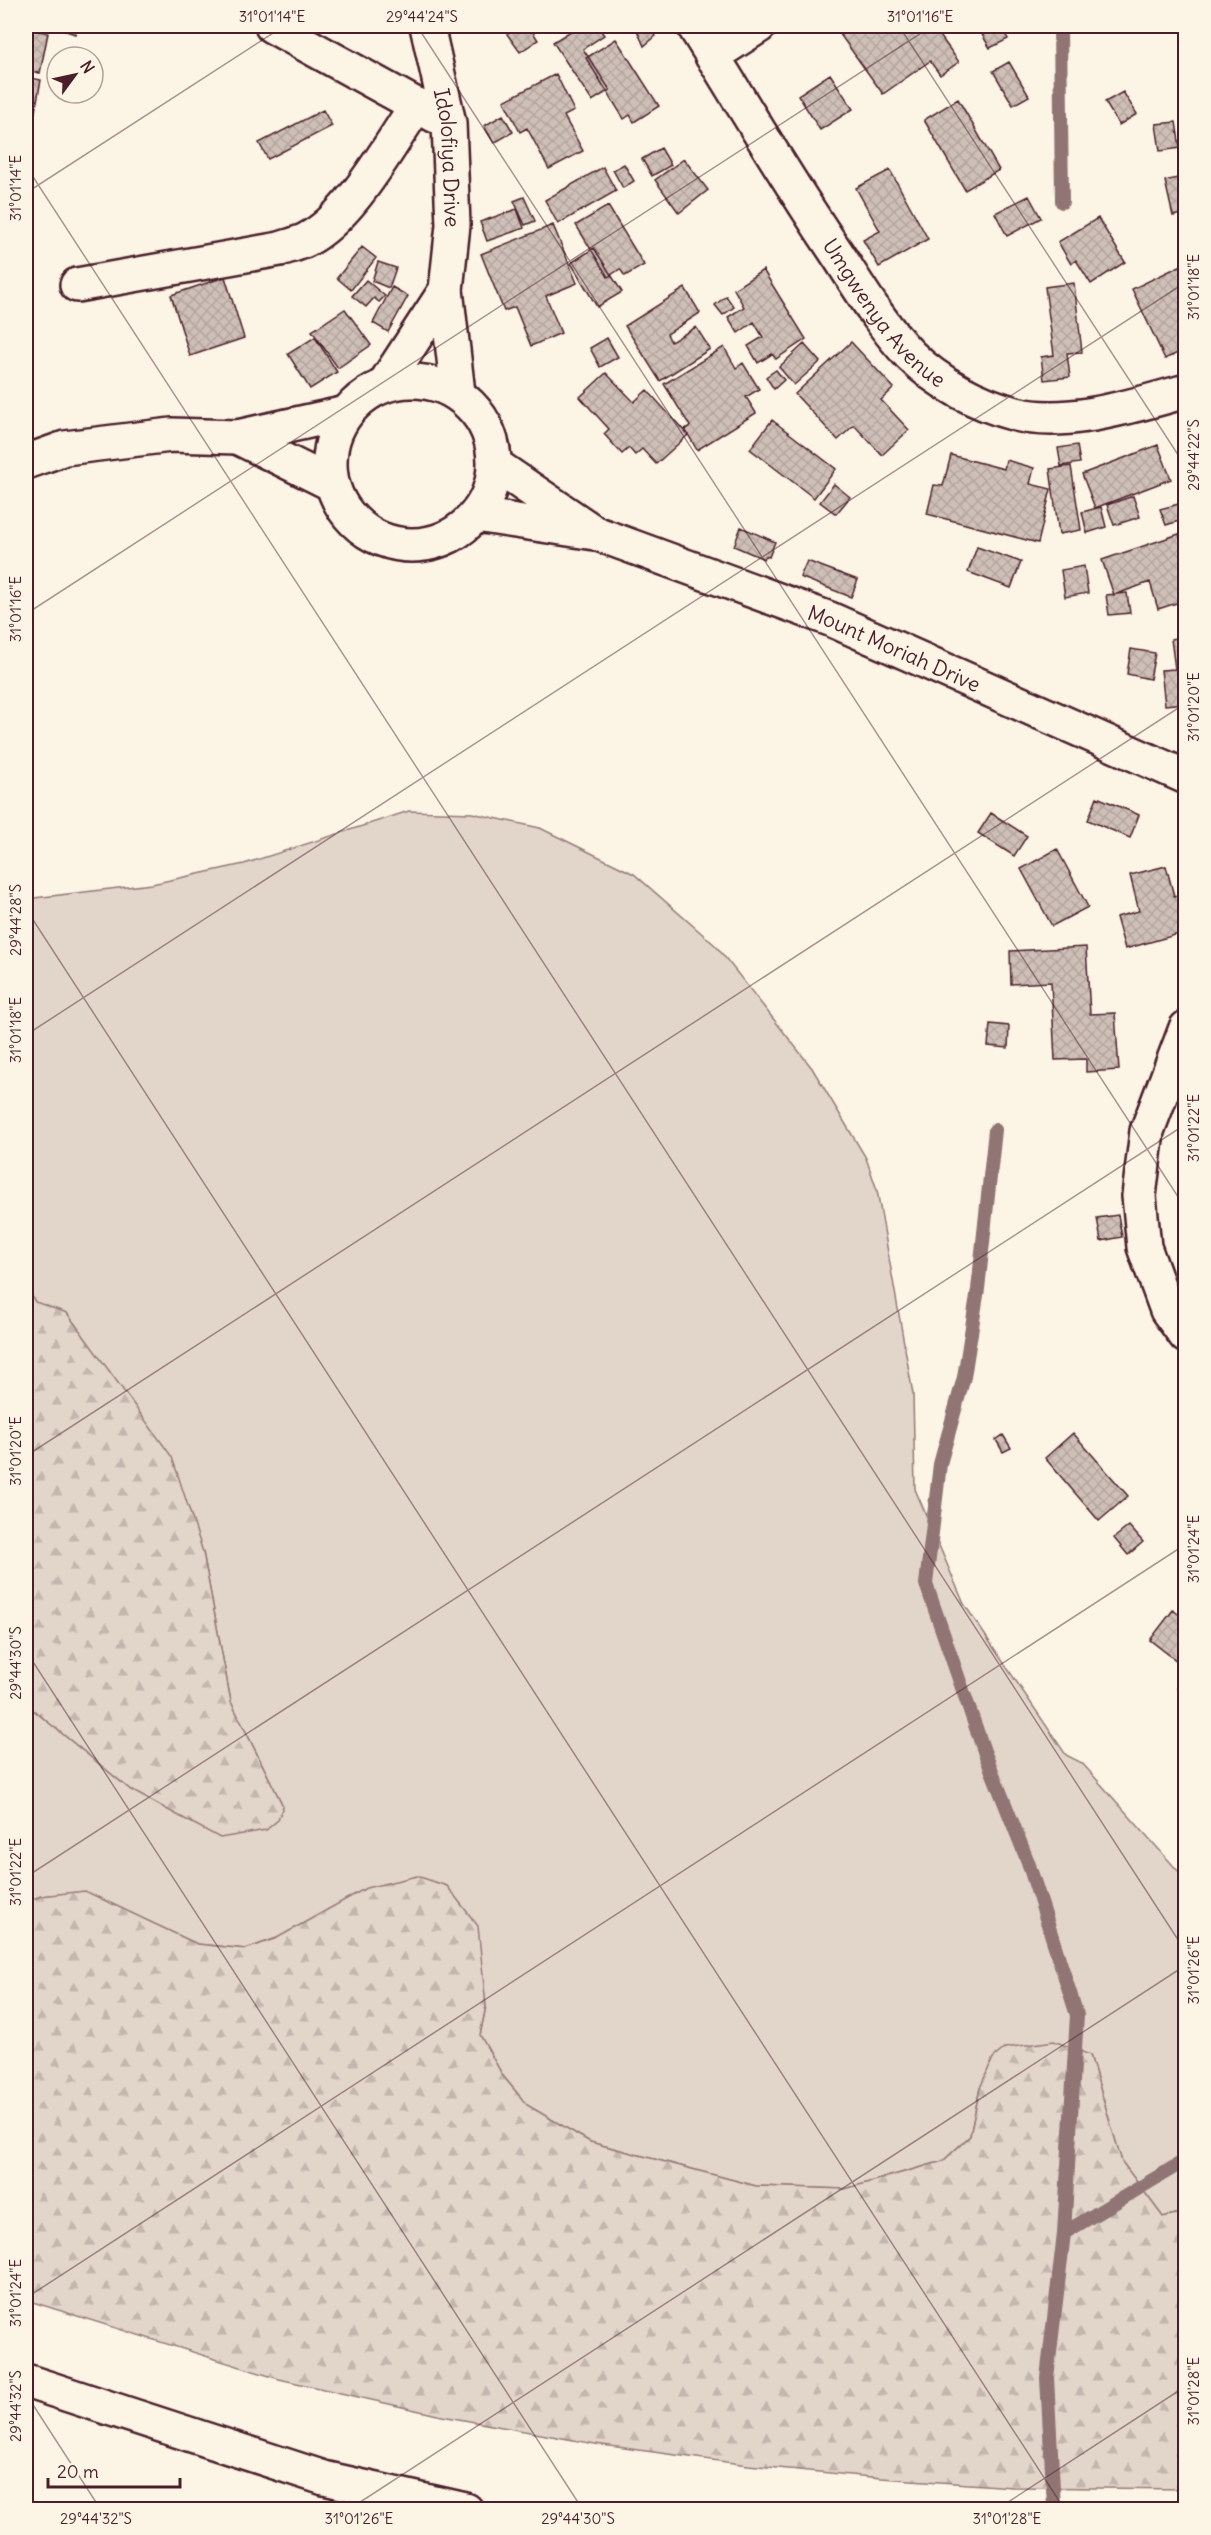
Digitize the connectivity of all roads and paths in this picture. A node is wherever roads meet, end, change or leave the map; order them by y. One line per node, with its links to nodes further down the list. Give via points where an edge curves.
1 (272, 26): 6 (street)
2 (427, 26): 7 (street, Idolofiya Drive)
3 (694, 26): 5 (street, Umgwenya Avenue)
4 (759, 26): 5 (street)
5 (712, 56): 11 (street, Umgwenya Avenue, via 874,310 910,355 941,381 1017,414 1061,417 1121,410)
6 (417, 105): 7 (street); 8 (street, via 337,218 306,240 280,249)
7 (448, 123): 9 (street, Idolofiya Drive, via 453,225)
8 (77, 285)
9 (446, 290): 10 (street, Idolofiya Drive); 12 (street, Idolofiya Drive)
10 (384, 385): 12 (street, via 408,380 431,382); 13 (street, via 363,396)
11 (1185, 391)
12 (458, 393): 16 (street, via 478,413 491,438)
13 (346, 413): 14 (street); 17 (street, via 334,435 330,459)
14 (237, 437): 15 (street, via 171,435 64,448); 17 (street)
15 (26, 462)
16 (495, 465): 18 (street, via 489,493); 19 (street, Mount Moriah Drive)
17 (332, 484): 18 (street, via 343,507 360,526 382,540 408,545 433,543 457,532)
18 (476, 515): 19 (street, Mount Moriah Drive)
19 (595, 533): 20 (street, Mount Moriah Drive, via 831,619)
20 (1185, 777)
21 (1185, 1028): 22 (street, via 1147,1131 1138,1196 1144,1247 1167,1310)
22 (1185, 1336)
23 (26, 2381): 24 (street, via 324,2478)
24 (466, 2510)

